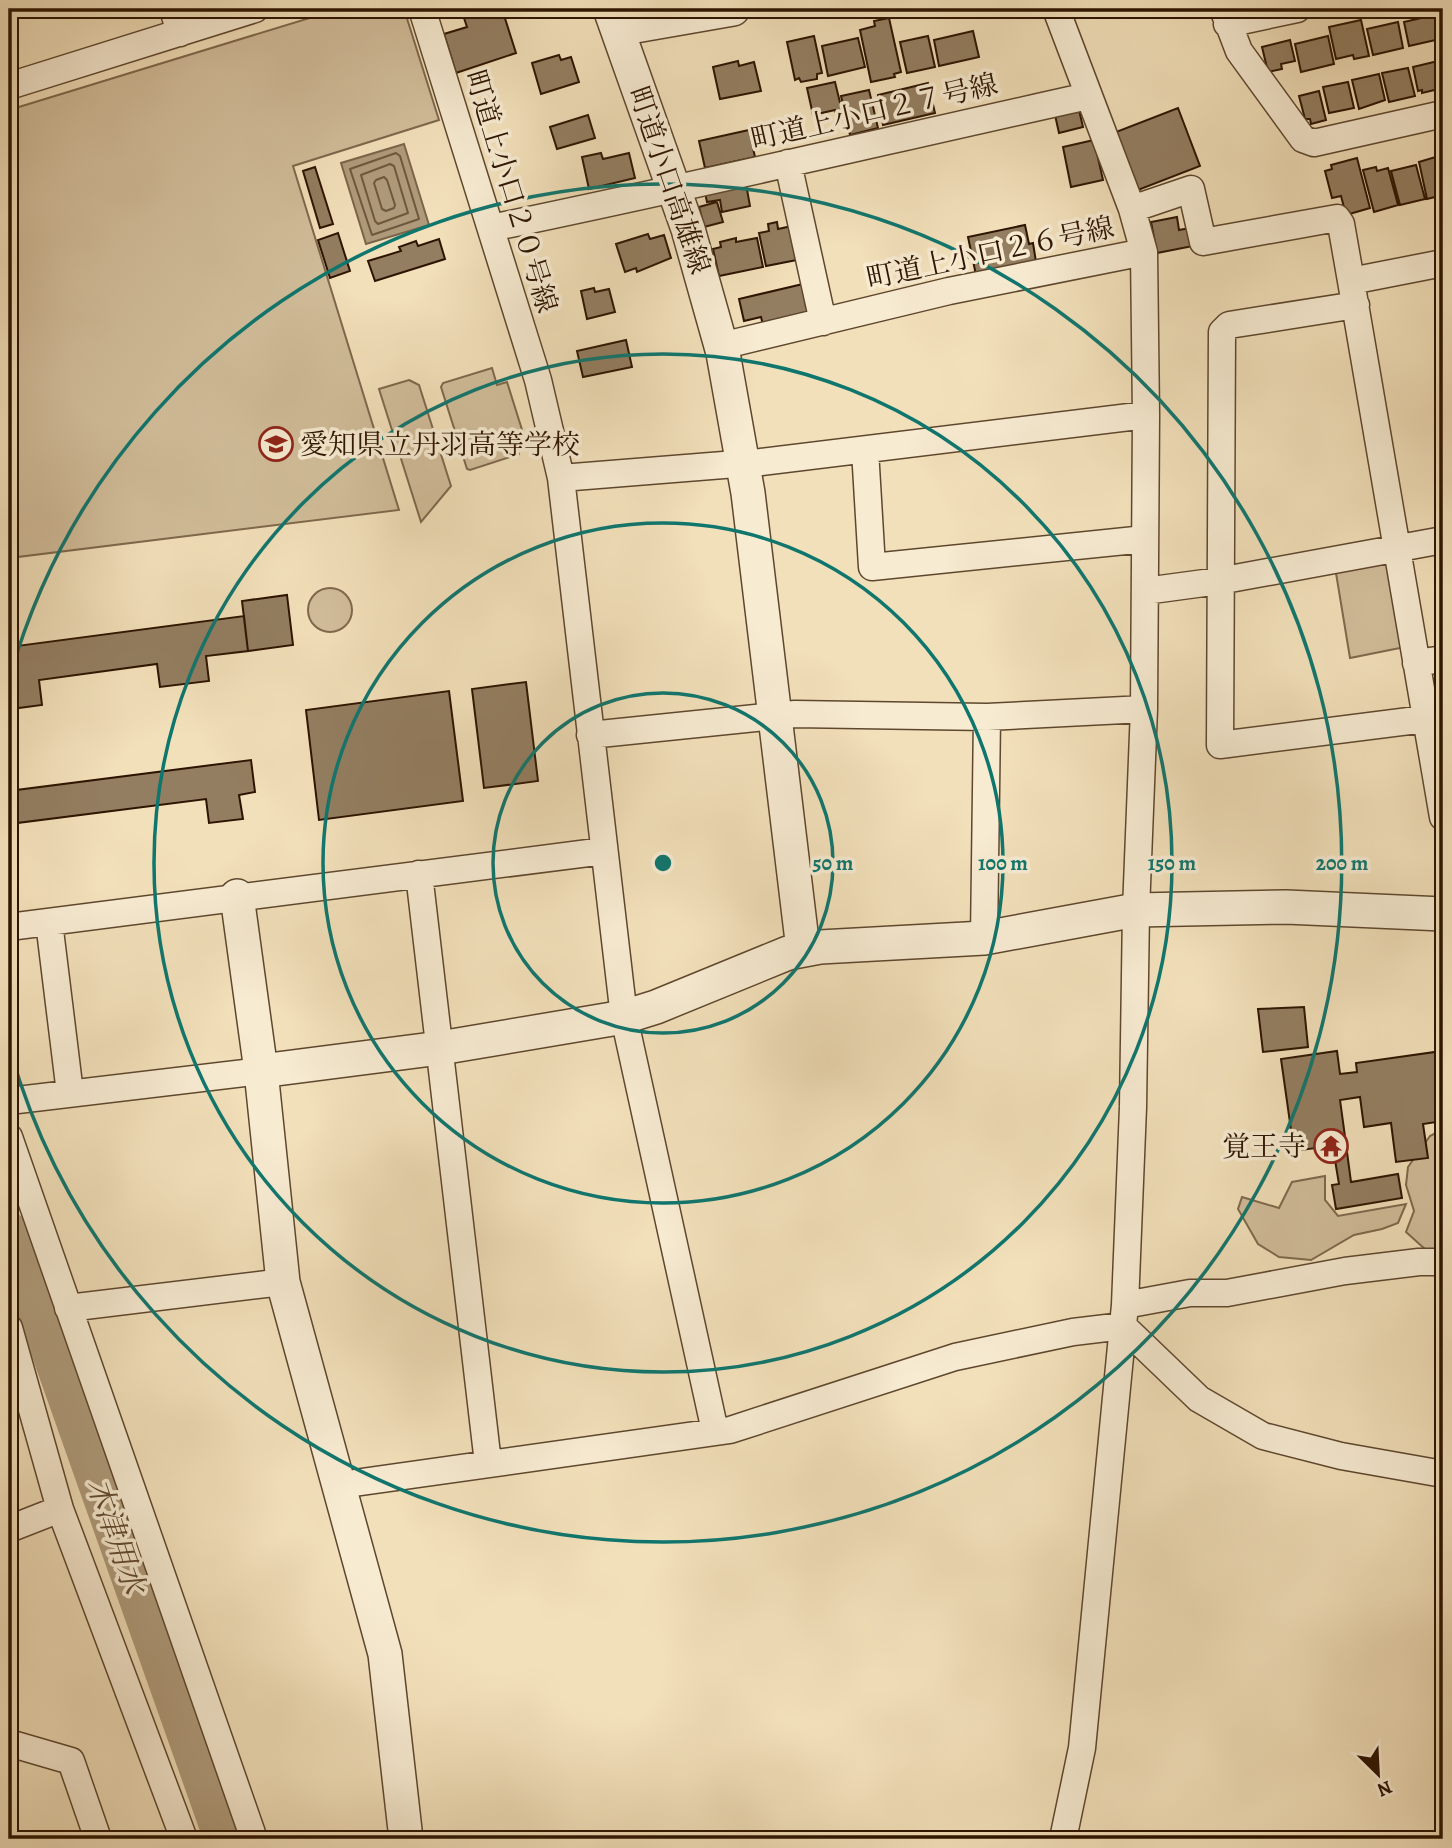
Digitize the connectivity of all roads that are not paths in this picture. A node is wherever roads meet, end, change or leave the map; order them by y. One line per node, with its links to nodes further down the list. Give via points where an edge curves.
1 (255, 9): 8 (street)
2 (422, 9): 15 (street, 町道上小口２０号線)
3 (733, 9): 7 (street)
4 (1056, 9): 10 (street, 町道上小口２６号線)
5 (1297, 9): 6 (street)
6 (1225, 17): 11 (street, via 1245,60 1303,139 1314,143)
7 (614, 19): 13 (street, 町道小口高雄線)
8 (176, 21): 9 (street)
9 (9, 86)
10 (1088, 96): 12 (street, 町道上小口２７号線); 14 (street, 町道上小口２６号線)
11 (1443, 114)
12 (788, 163): 13 (street, 町道上小口２７号線); 19 (street)
13 (674, 188): 15 (street, 町道上小口２７号線); 20 (street, 町道小口高雄線)
14 (1132, 209): 16 (street, 町道上小口２６号線); 18 (street, via 1191,189 1203,242 1337,218)
15 (491, 228): 24 (street, 町道上小口２０号線, via 541,393)
16 (1144, 252): 19 (street, 町道上小口２６号線); 21 (street)
17 (1443, 263): 18 (street)
18 (1353, 293): 27 (street); 28 (street, via 1229,325 1222,332)
19 (823, 322): 20 (street, 町道上小口２６号線)
20 (722, 349): 23 (street, 町道小口高雄線)
21 (1146, 415): 22 (street); 25 (street)
22 (865, 450): 23 (street); 25 (street, via 872,567)
23 (744, 463): 24 (street); 33 (street, 町道小口高雄線)
24 (561, 478): 36 (street, 町道上小口２０号線)
25 (1145, 539): 29 (street)
26 (1443, 540): 27 (street)
27 (1399, 548): 28 (street); 31 (street)
28 (1219, 581): 29 (street); 35 (street, via 1220,745)
29 (1145, 591): 32 (street)
30 (1443, 659): 31 (street)
31 (1416, 663): 35 (street)
32 (1144, 709): 34 (street); 41 (street)
33 (776, 715): 34 (street); 36 (street); 46 (street, 町道小口高雄線)
34 (987, 717): 45 (street)
35 (1425, 719): 37 (street)
36 (590, 735): 38 (street, 町道上小口２０号線)
37 (1443, 816)
38 (604, 851): 39 (street); 47 (street, 町道上小口２０号線)
39 (419, 874): 40 (street); 48 (street)
40 (237, 896): 43 (street); 49 (street)
41 (1136, 910): 42 (street, via 1286,907); 45 (street); 56 (street)
42 (1443, 914)
43 (49, 922): 44 (street); 50 (street)
44 (9, 927)
45 (984, 937): 46 (street)
46 (803, 949): 47 (street)
47 (624, 1017): 48 (street); 58 (street, 町道上小口２０号線)
48 (440, 1048): 49 (street); 59 (street)
49 (261, 1071): 50 (street); 54 (street)
50 (70, 1093): 51 (street)
51 (9, 1101)
52 (9, 1137): 55 (street)
53 (1443, 1262): 56 (street, via 1345,1271 1227,1293 1190,1293)
54 (284, 1282): 55 (street); 61 (street)
55 (68, 1308): 67 (street)
56 (1124, 1316): 58 (street, via 1073,1332 955,1357); 60 (street, via 1199,1399 1263,1436); 69 (street, via 1082,1748)
57 (9, 1328): 62 (street)
58 (715, 1431): 59 (street)
59 (488, 1463): 61 (street)
60 (1443, 1474)
61 (340, 1485): 68 (street, via 385,1654)
62 (60, 1509): 63 (street); 66 (street)
63 (9, 1530)
64 (9, 1743): 65 (street, via 71,1761)
65 (98, 1839)
66 (184, 1839)
67 (254, 1839)
68 (406, 1839)
69 (1063, 1839)

